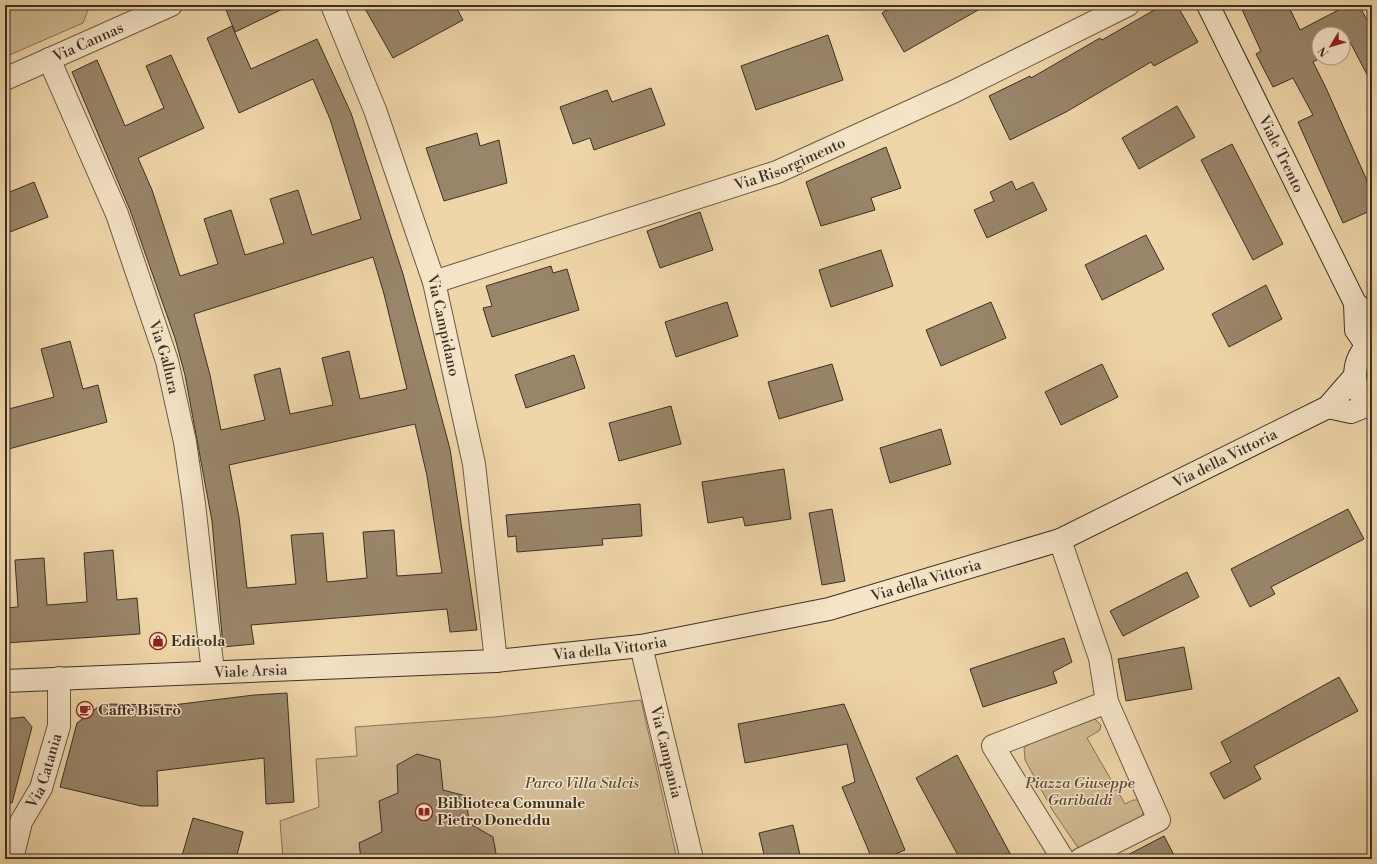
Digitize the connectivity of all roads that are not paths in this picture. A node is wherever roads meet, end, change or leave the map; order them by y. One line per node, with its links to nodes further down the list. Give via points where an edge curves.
1 (171, 5): 5 (street, Via Cannas)
2 (332, 5): 7 (street, Via Campidano, via 375,110)
3 (1128, 5): 7 (street, Via Risorgimento, via 955,91 777,172)
4 (1208, 5): 8 (street, Viale Trento)
5 (49, 59): 6 (street, Via Cannas); 17 (street, Via Gallura, via 116,214 167,361 185,442)
6 (5, 79)
7 (434, 282): 16 (street, Via Campidano, via 474,464)
8 (1355, 303): 9 (street, Viale Trento); 10 (street, Viale Trento, via 1356,330)
9 (1372, 319)
10 (1369, 344): 11 (street, via 1360,355)
11 (1355, 376): 12 (street, via 1361,396); 13 (street, Via della Vittoria)
12 (1370, 406): 13 (street, via 1351,412)
13 (1328, 407): 14 (street, Via della Vittoria)
14 (1060, 540): 15 (street, Via della Vittoria, via 829,609); 20 (street, via 1100,658)
15 (641, 646): 16 (street, Via della Vittoria); 22 (street, Via Campania)
16 (496, 661): 17 (street, Viale Arsia)
17 (213, 672): 18 (street, Viale Arsia)
18 (59, 678): 19 (street, Viale Arsia); 21 (street, Via Catania, via 59,726 41,788 21,822)
19 (5, 681)
20 (1107, 702): 23 (street, via 993,746); 24 (street, via 1159,820)
21 (12, 859)
22 (692, 859)
23 (1062, 859)
24 (1081, 859)

